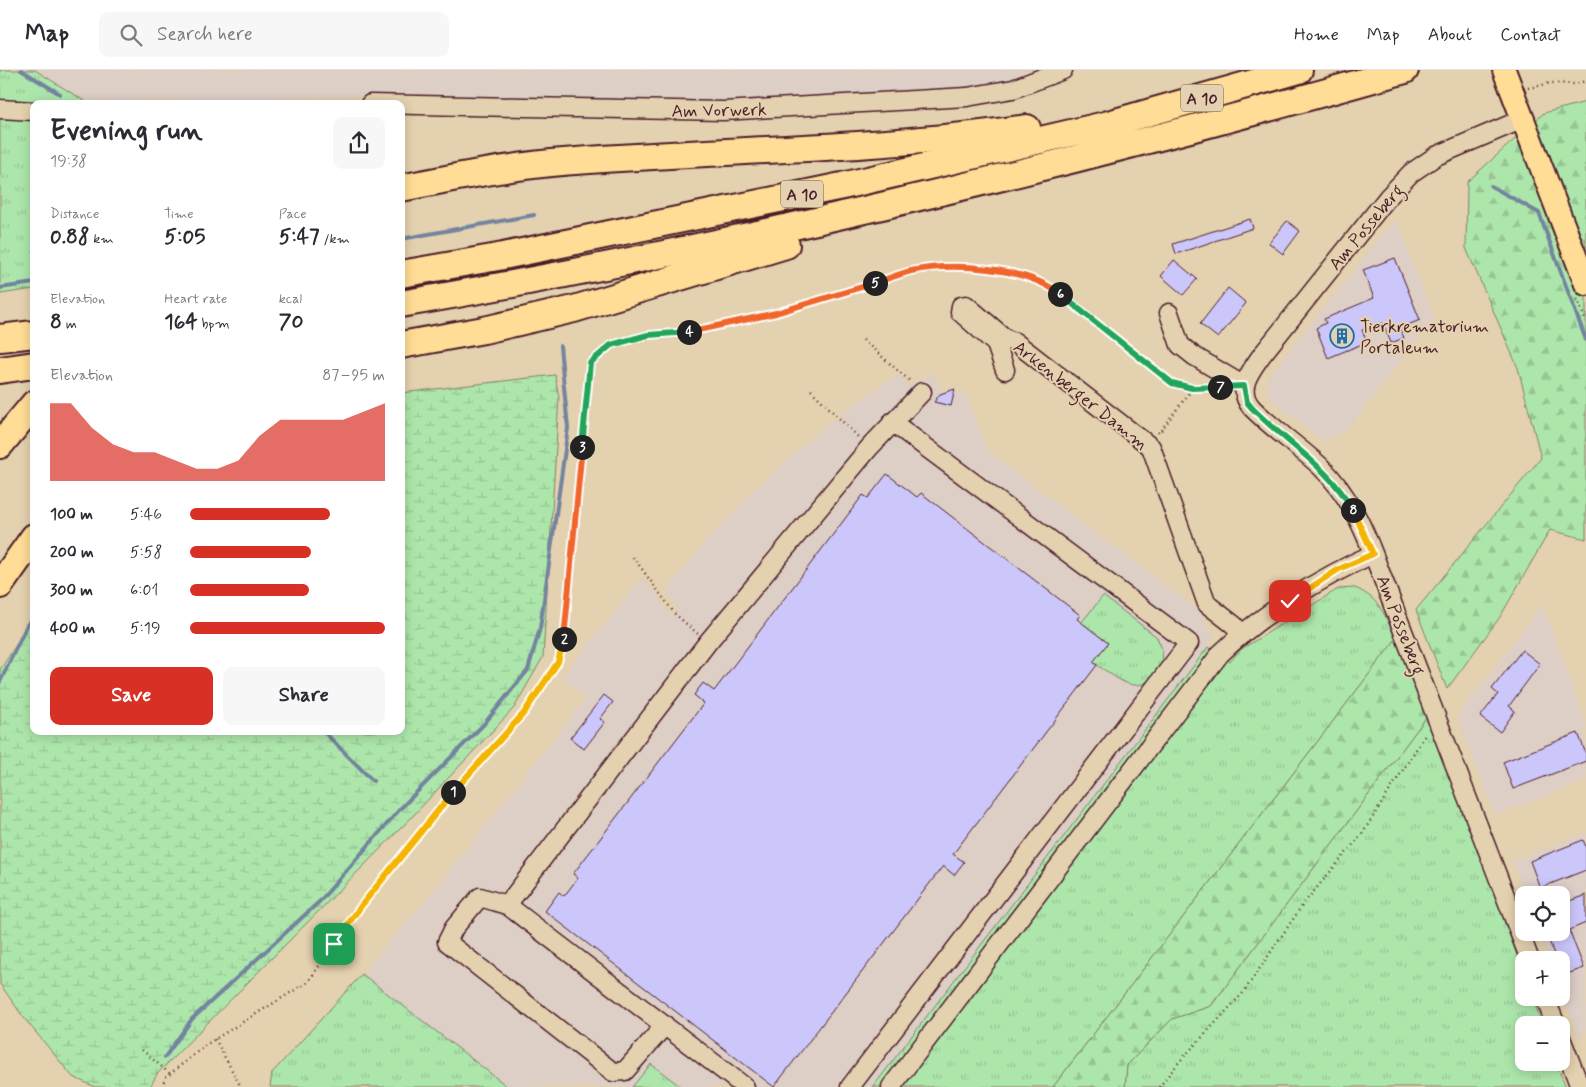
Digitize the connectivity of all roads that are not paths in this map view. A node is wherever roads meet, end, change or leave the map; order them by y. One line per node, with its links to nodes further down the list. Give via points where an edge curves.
1 (1063, 70): 5 (street, Am Vorwerk, via 1013,89 967,97 723,111)
2 (1299, 70): 9 (highway, A 10)
3 (1404, 70): 11 (highway, A 10, via 1057,165)
4 (1504, 70): 8 (main road)
5 (405, 105)
6 (0, 109): 7 (street)
7 (30, 111)
8 (1522, 119): 13 (main road); 22 (street, Am Posseberg, via 1436,156 1411,173 1388,197 1261,356)
9 (1105, 125): 10 (highway, via 1060,123 869,144 549,163); 12 (highway, A 10, via 842,186)
10 (405, 187)
11 (922, 198): 14 (highway, A 10, via 526,283); 18 (highway, via 825,233 574,309)
12 (405, 273)
13 (1586, 284)
14 (405, 303)
15 (1169, 313): 22 (street, via 1180,345)
16 (30, 334): 17 (highway)
17 (0, 338)
18 (405, 344)
19 (30, 366): 20 (highway)
20 (0, 370)
21 (1005, 370): 30 (street, Arkenberger Damm, via 1001,341 1016,342 1151,446 1202,602)
22 (1244, 386): 28 (street, Am Posseberg, via 1247,402 1252,408 1321,467 1338,487 1354,511)
23 (922, 392): 25 (street)
24 (30, 409): 26 (highway)
25 (892, 422): 31 (street, via 708,642); 36 (street, via 1189,643)
26 (0, 445)
27 (30, 543): 29 (highway)
28 (1373, 554): 30 (street, via 1339,569); 32 (street, Am Posseberg)
29 (0, 586)
30 (1240, 634): 37 (street, via 1220,654)
31 (507, 905): 33 (street); 33 (street, via 480,897 454,928 447,942 613,1072 625,1071)
32 (1527, 951)
33 (665, 1025): 35 (street)
34 (1570, 1061): 38 (street)
35 (745, 1087)
36 (850, 1087)
37 (891, 1087)
38 (1580, 1087)

